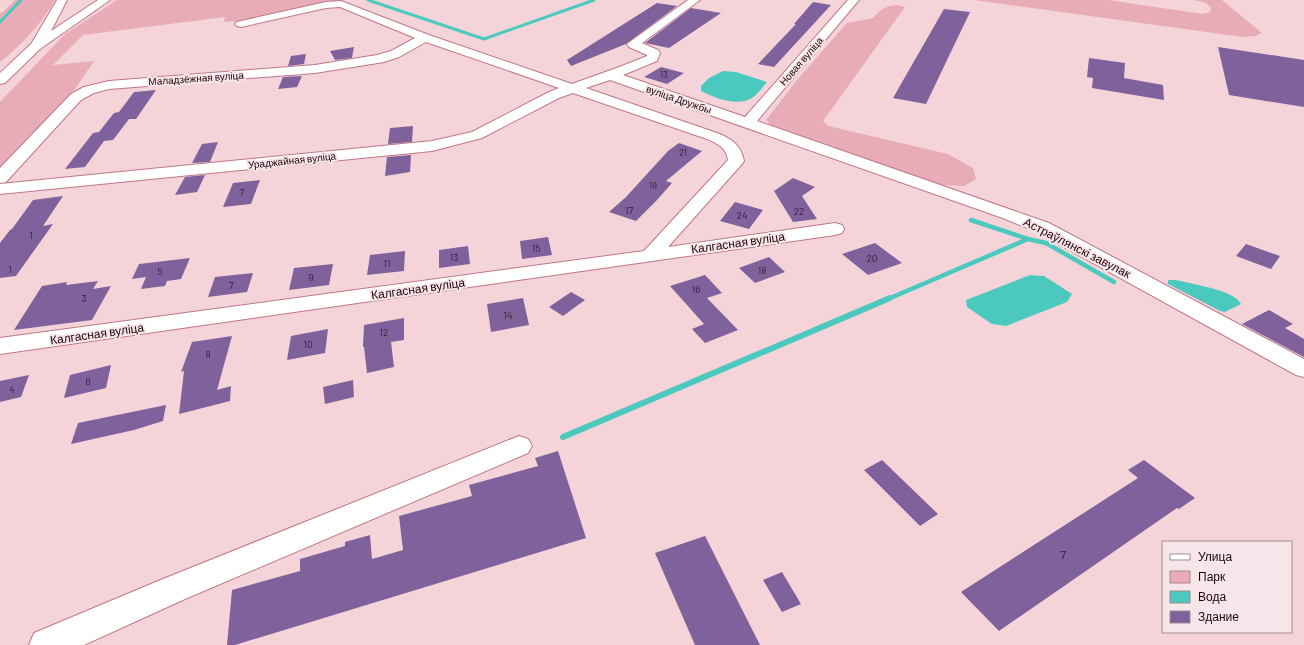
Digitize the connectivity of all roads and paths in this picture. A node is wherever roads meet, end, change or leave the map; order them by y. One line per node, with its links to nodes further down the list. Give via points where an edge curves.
1 (62, 0): 8 (main road)
2 (85, 0): 8 (main road)
3 (105, 0): 8 (main road)
4 (695, 0): 9 (main road, Ураджайная вуліца, via 633,44 654,53 652,58)
5 (854, 0): 12 (main road, Новая вуліца)
6 (241, 24): 7 (main road, via 341,4)
7 (425, 38): 11 (main road); 13 (main road, Маладзёжная вуліца, via 395,54 379,59 322,68 109,85 89,90 76,97)
8 (36, 46): 10 (main road)
9 (610, 75): 11 (main road, Ураджайная вуліца); 12 (main road, вуліца Дружбы)
10 (0, 80)
11 (572, 88): 14 (main road, Ураджайная вуліца, via 478,135 432,146); 16 (main road, via 712,136 728,144 735,151 736,161)
12 (748, 123): 18 (main road, Астраўлянскі завулак, via 1042,227)
13 (0, 178)
14 (0, 189)
15 (835, 229): 16 (main road, Калгасная вуліца)
16 (650, 256): 17 (main road, Калгасная вуліца)
17 (0, 346)
18 (1304, 369)
19 (519, 446): 20 (main road)
20 (46, 645)

